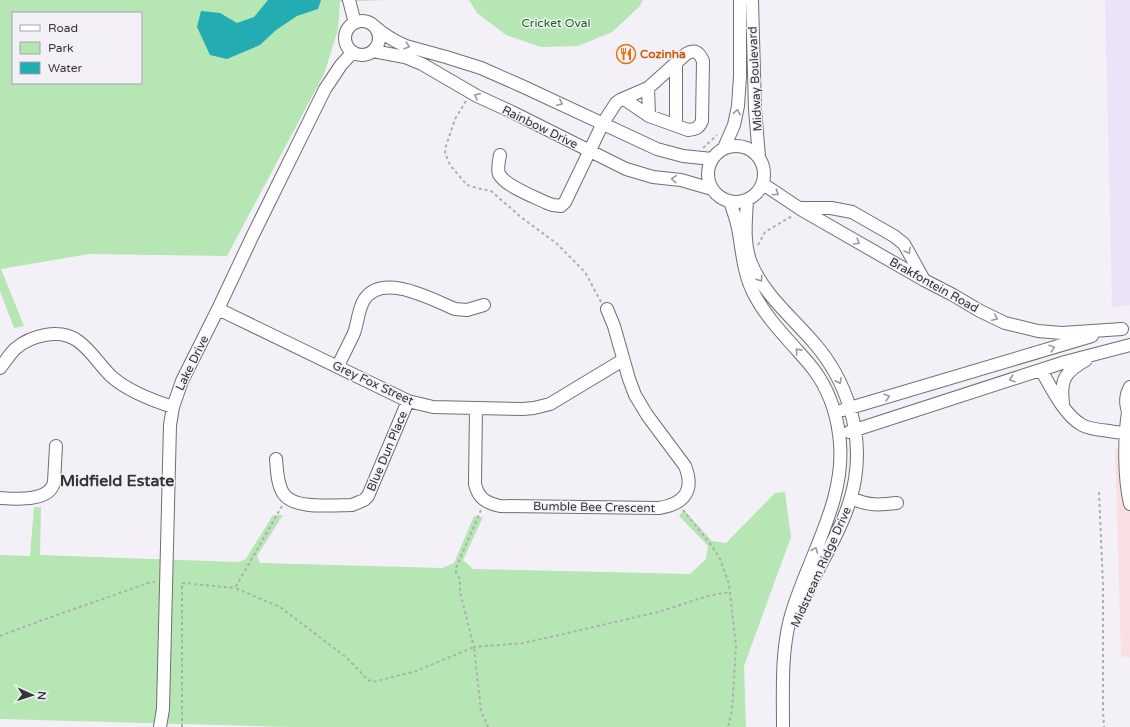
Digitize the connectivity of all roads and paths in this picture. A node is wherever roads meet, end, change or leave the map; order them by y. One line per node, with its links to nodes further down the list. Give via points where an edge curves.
1 (349, 0): 4 (street)
2 (740, 0): 16 (street, Midway Boulevard, one-way to 2, via 734,125 738,106)
3 (752, 0): 19 (street, Midway Boulevard)
4 (356, 23): 5 (street, via 364,21); 7 (street, via 349,27 345,38)
5 (374, 26): 6 (street, via 378,31 379,42); 13 (street, one-way to 13, via 398,43 481,68)
6 (373, 51): 7 (street, via 363,55); 10 (street, Rainbow Drive, via 413,60)
7 (353, 52): 30 (street, Lake Drive, via 325,89)
8 (676, 63): 9 (street); 14 (street); 14 (street, via 691,51 700,54 703,60 700,127 688,130)
9 (648, 88): 11 (street); 12 (street)
10 (471, 93): 17 (street, Rainbow Drive, one-way to 10); 31 (path, via 455,119 446,146 445,153 450,165 467,184 491,191 556,243 586,272 599,300)
11 (624, 99): 12 (street); 13 (street, via 616,103)
12 (649, 116): 14 (street)
13 (603, 123): 17 (street); 20 (street, via 657,149)
14 (676, 125)
15 (720, 132): 20 (path, via 705,145)
16 (724, 148): 19 (street, Midway Boulevard, via 743,146); 21 (street, Midway Boulevard)
17 (589, 151): 18 (street, via 561,206 548,203 507,183 499,174); 23 (street, Rainbow Drive, one-way to 17, via 681,180 638,174)
18 (500, 155)
19 (759, 157): 22 (street, Midway Boulevard, via 764,170)
20 (696, 158): 21 (street)
21 (712, 159): 23 (street, via 708,174)
22 (763, 184): 24 (street, via 758,192); 26 (street, Brakfontein Road, one-way to 26)
23 (712, 189): 25 (street, via 718,196)
24 (747, 200): 25 (street); 27 (street, Midstream Ridge Drive, via 746,243)
25 (730, 202): 47 (street, Midstream Ridge Drive, one-way to 25, via 814,369 770,318 752,290 745,272 737,224)
26 (801, 210): 27 (path, via 765,232); 28 (street, Brakfontein Road, one-way to 28); 28 (street, one-way to 28, via 831,208 852,212 904,244)
27 (751, 262): 46 (street, Midstream Ridge Drive, one-way to 46, via 772,298 830,364)
28 (924, 280): 32 (street, Brakfontein Road, one-way to 32, via 1005,323 1038,332 1062,333)
29 (484, 306): 38 (street, via 462,311 406,289 388,288 373,292 364,301 354,334)
30 (218, 309): 38 (street, Grey Fox Street); 44 (street, Lake Drive, via 182,381)
31 (607, 309): 36 (street)
32 (1126, 328): 33 (street, Brakfontein Road)
33 (1085, 338): 37 (street, Brakfontein Road, one-way to 33); 40 (street)
34 (1130, 345): 35 (street)
35 (1097, 353): 40 (street); 43 (street, via 1074,368 1066,377 1061,390)
36 (624, 360): 45 (street, Grey Fox Street, via 550,404 534,408); 59 (street, via 632,388 641,406 688,473 686,496)
37 (1006, 362): 40 (street, via 1044,360 1047,361); 46 (street, Brakfontein Road, one-way to 37)
38 (338, 366): 42 (street, Grey Fox Street)
39 (0, 368): 44 (street, via 14,350 30,340 47,335 64,335 78,341 121,383)
40 (1047, 368): 43 (street); 49 (street, one-way to 49)
41 (1130, 387): 48 (street, via 1126,394)
42 (408, 400): 45 (street, Grey Fox Street, via 433,407); 55 (street, Blue Dun Place, via 373,487 364,500 352,505 306,505 293,502)
43 (1063, 406): 50 (street, via 1082,425)
44 (173, 407): 62 (street, Lake Drive, via 170,425)
45 (476, 408): 58 (street, via 475,484 476,491)
46 (849, 408): 47 (street, Brakfontein Road); 49 (street, Midstream Ridge Drive)
47 (835, 413): 51 (street, Midstream Ridge Drive)
48 (1129, 414): 50 (street)
49 (855, 430): 51 (street); 57 (street, Midstream Ridge Drive, via 857,459)
50 (1128, 432): 61 (street, via 1127,485)
51 (839, 435): 68 (street, Midstream Ridge Drive, one-way to 51, via 797,596 832,503 840,461)
52 (56, 446): 56 (street, via 53,486 43,495 26,499)
53 (276, 459): 55 (street, via 279,484)
54 (1099, 492): 76 (path, via 1103,585)
55 (286, 497): 64 (path)
56 (0, 498)
57 (852, 498): 60 (street, via 872,505); 68 (street, Midstream Ridge Drive, via 807,593)
58 (485, 501): 59 (street, Bumble Bee Crescent, via 493,505 507,506 659,508); 67 (path, via 456,568)
59 (677, 503): 65 (path, via 712,546 725,572)
60 (897, 503)
61 (1130, 504)
62 (167, 582): 63 (path); 66 (path, via 148,583); 69 (street, Lake Drive)
63 (182, 583): 64 (path); 72 (path)
64 (235, 588): 67 (path, via 280,607 347,658 373,682 416,671)
65 (730, 592): 67 (path, via 708,596 658,612 523,643); 74 (path, via 736,646 732,711)
66 (0, 636)
67 (474, 647): 73 (path, via 481,711)
68 (783, 654): 75 (street, Midstream Ridge Drive)
69 (164, 709): 70 (street, Lake Drive); 71 (street, Lake Drive)
70 (160, 727)
71 (167, 727)
72 (182, 727)
73 (488, 727)
74 (728, 727)
75 (783, 727)
76 (1104, 727)

